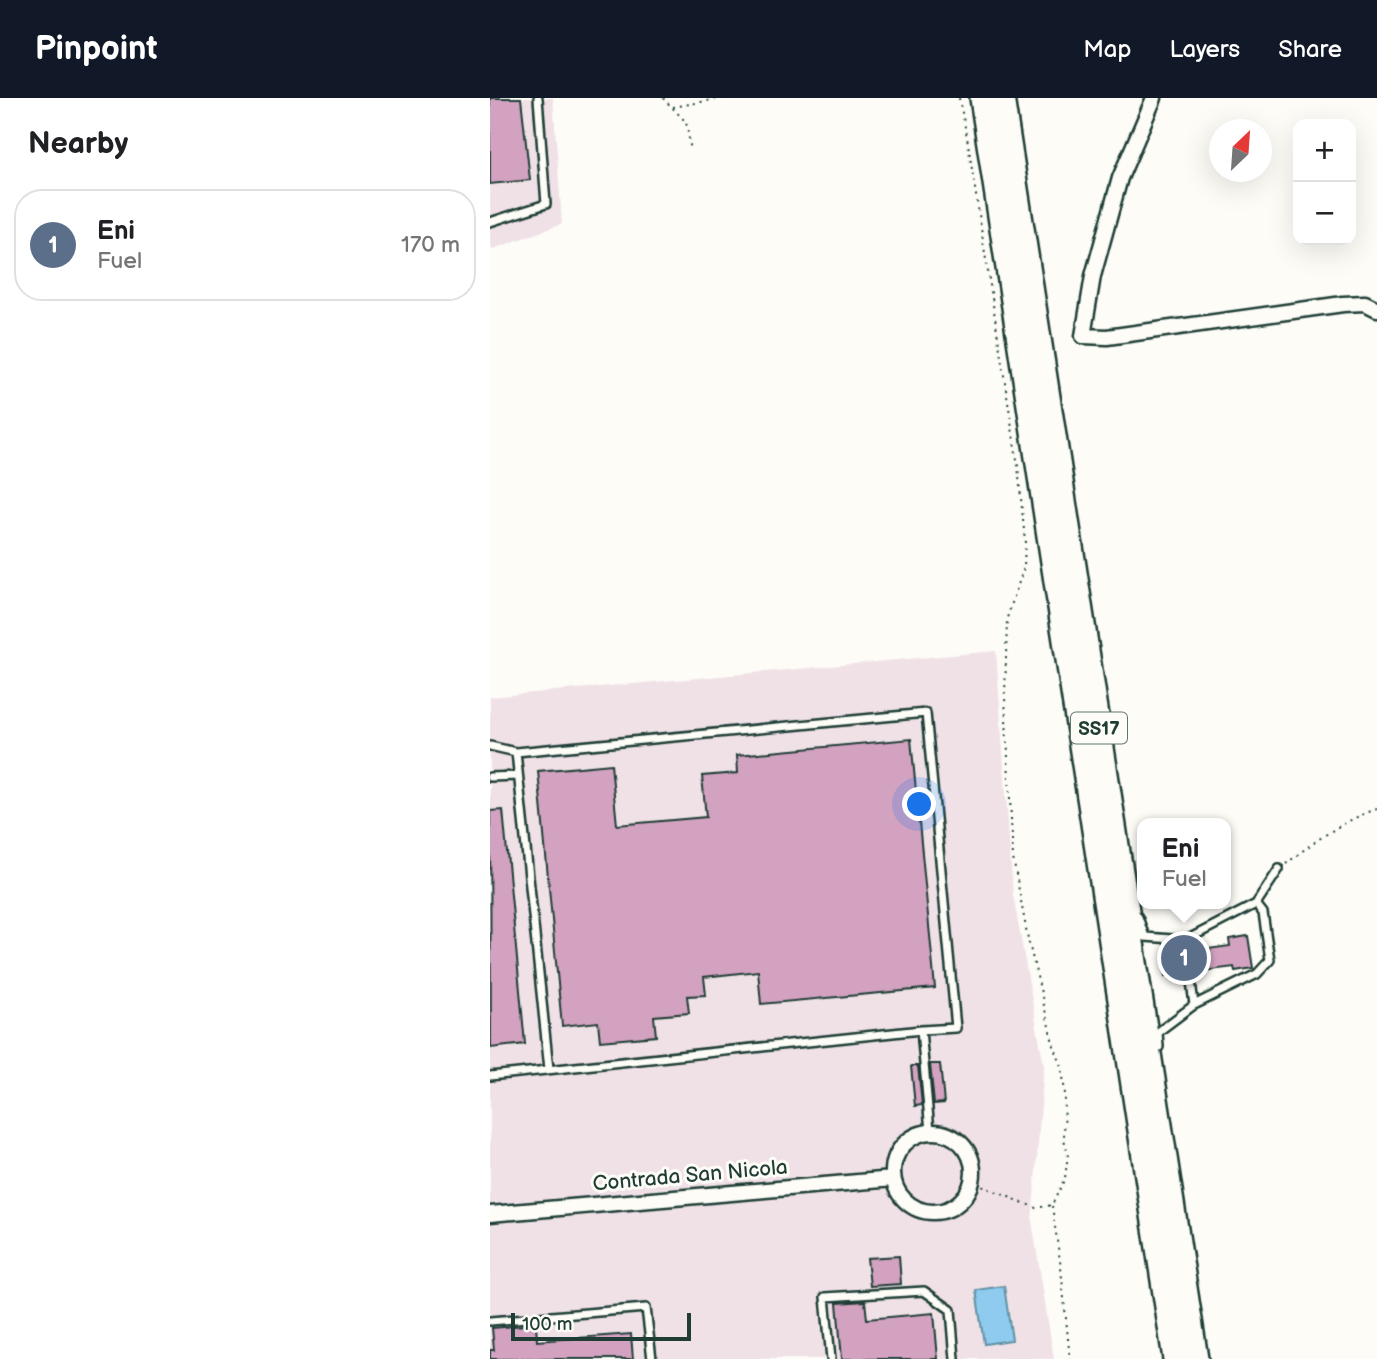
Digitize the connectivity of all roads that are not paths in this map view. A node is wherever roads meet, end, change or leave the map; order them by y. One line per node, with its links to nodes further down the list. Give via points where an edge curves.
1 (538, 98): 5 (lane, via 546,204)
2 (982, 98): 27 (highway, SS17)
3 (1002, 98): 11 (highway, SS17)
4 (1154, 98): 6 (street, via 1120,178 1093,276 1083,336 1107,337 1343,304 1365,303)
5 (490, 222)
6 (1377, 309)
7 (490, 746): 8 (lane)
8 (516, 752): 10 (lane); 16 (lane, via 926,713 956,1028)
9 (490, 776): 10 (lane)
10 (518, 776): 17 (lane)
11 (1119, 860): 14 (lane, via 1145,937); 20 (highway, SS17)
12 (1279, 869): 13 (lane)
13 (1256, 904): 14 (lane); 15 (lane, via 1263,913 1270,960 1257,974)
14 (1186, 940): 15 (lane)
15 (1194, 1005): 20 (lane, via 1158,1032)
16 (921, 1030): 17 (lane); 19 (lane)
17 (549, 1069): 18 (lane)
18 (490, 1076)
19 (930, 1131): 21 (street, via 912,1137 898,1151); 21 (street, via 949,1135 964,1146 972,1163 972,1182 960,1202 938,1212 914,1207 904,1200)
20 (1162, 1142): 28 (highway, SS17)
21 (893, 1179): 22 (street, Contrada San Nicola)
22 (490, 1214)
23 (490, 1321): 24 (lane, via 646,1308)
24 (652, 1359)
25 (831, 1359): 26 (lane, via 825,1297 924,1291 951,1310)
26 (955, 1359)
27 (1175, 1359)
28 (1196, 1359)

